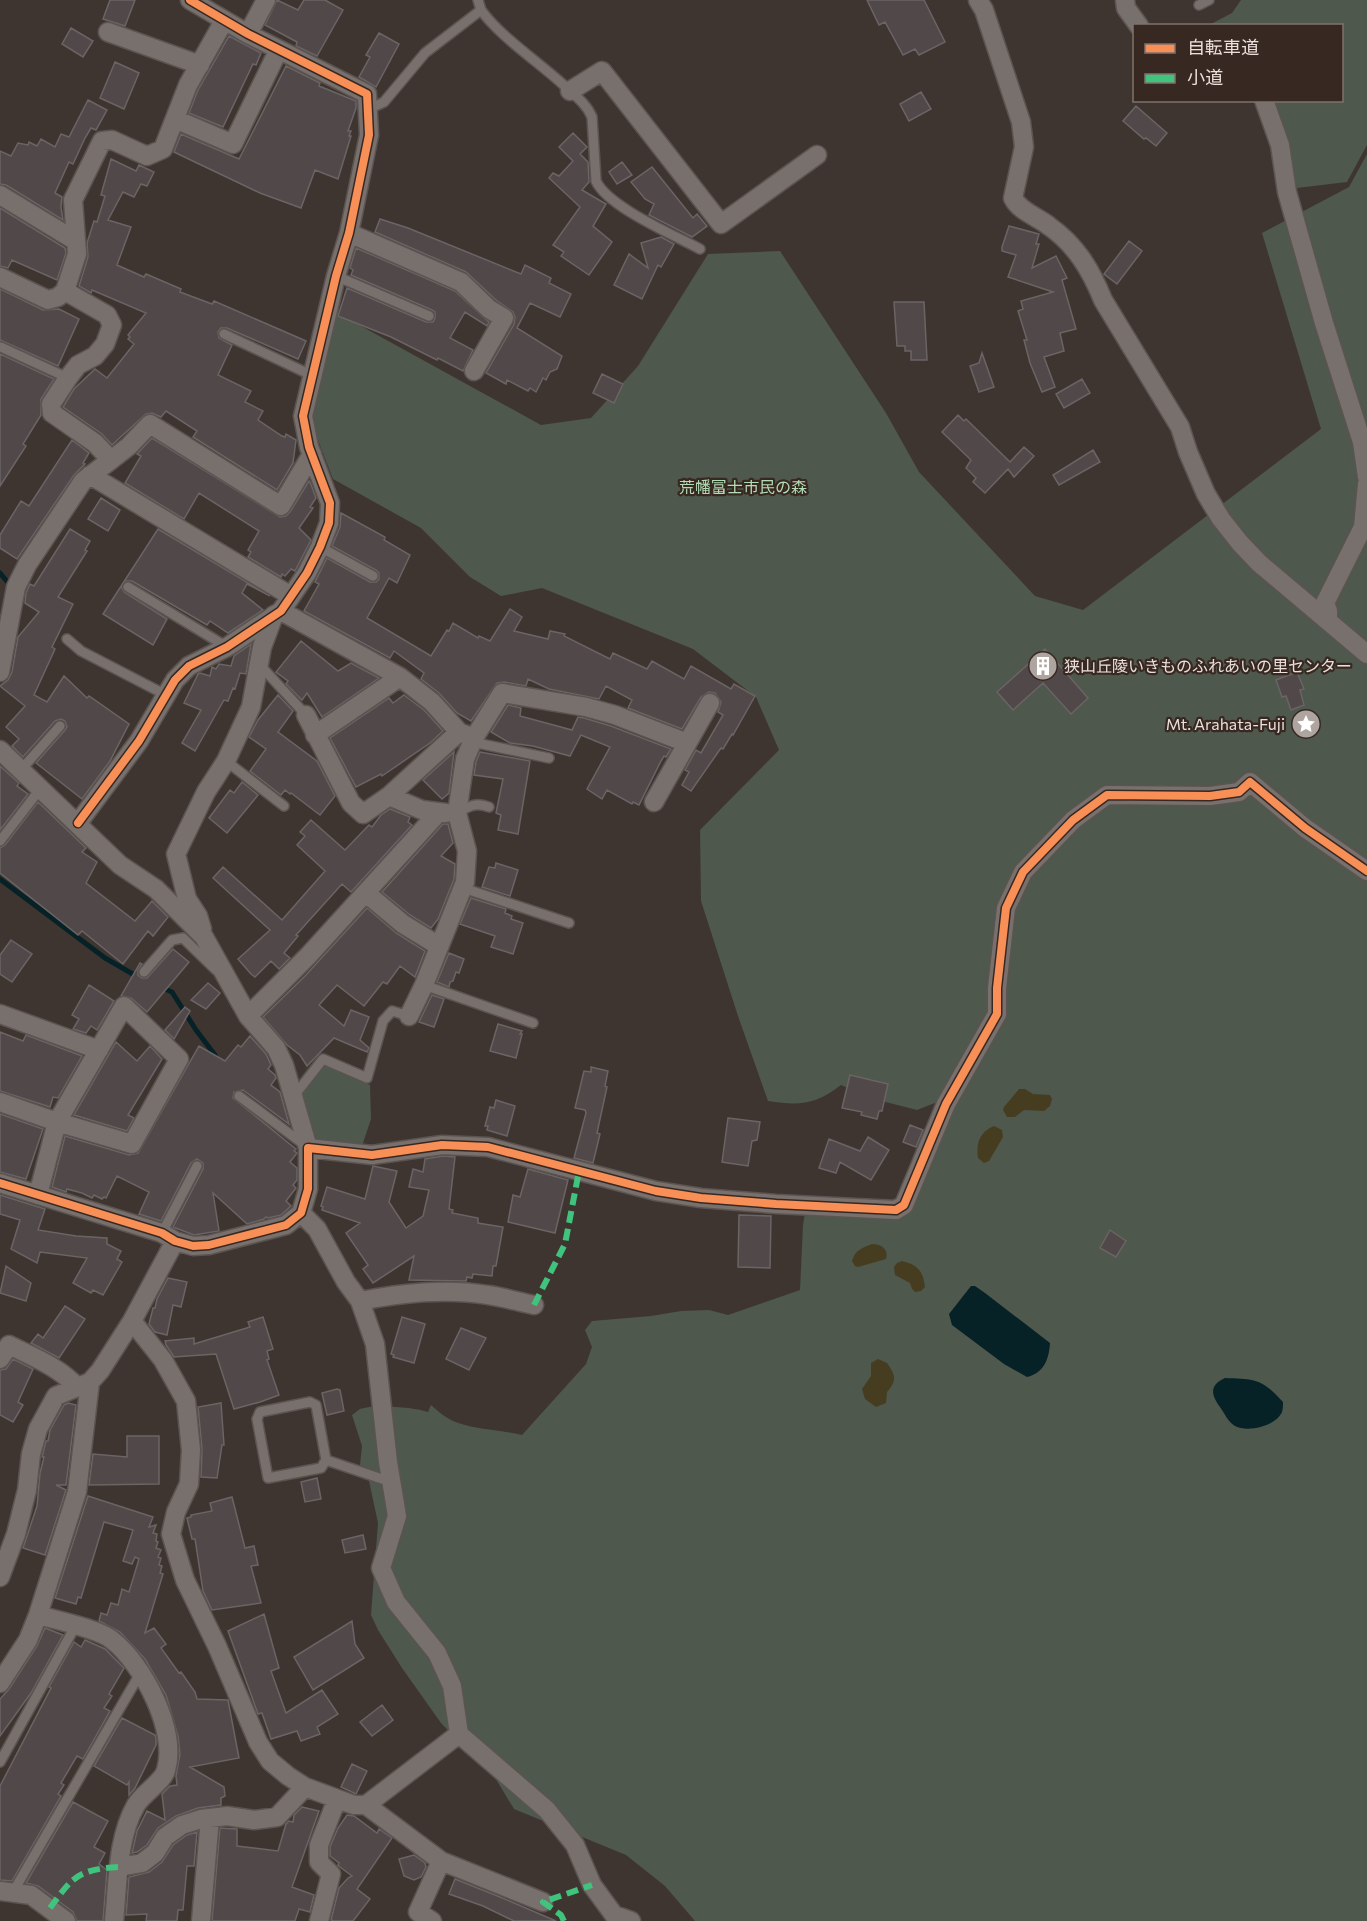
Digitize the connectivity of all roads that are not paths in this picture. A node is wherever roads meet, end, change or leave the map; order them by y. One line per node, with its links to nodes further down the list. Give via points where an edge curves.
1 (190, 0): 9 (street)
2 (266, 0): 12 (street)
3 (478, 0): 8 (lane)
4 (978, 0): 42 (street, via 1021,122 1024,147 1013,198 1016,204 1050,226 1080,254 1103,300 1180,427 1206,494 1221,519 1259,563)
5 (1125, 0): 10 (street)
6 (1209, 0): 7 (lane)
7 (1199, 5)
8 (481, 10): 15 (lane); 17 (lane, via 425,53 384,102)
9 (224, 21): 12 (street); 14 (street)
10 (1138, 24)
11 (108, 32): 14 (street)
12 (248, 34): 13 (street)
13 (278, 51): 17 (street, via 367,94); 18 (street, via 232,144)
14 (200, 65): 18 (street)
15 (570, 91): 19 (street, via 602,71 721,224); 23 (lane, via 592,117 599,188 636,215)
16 (1265, 102): 36 (street, via 1280,145 1287,192 1324,323 1362,442)
17 (369, 109): 21 (street, via 369,135)
18 (175, 118): 22 (street, via 163,149 147,156 112,140 102,141 73,200)
19 (817, 155)
20 (0, 195): 22 (street)
21 (349, 233): 24 (street); 30 (street, via 461,282 504,318)
22 (76, 241): 26 (street, via 77,254)
23 (700, 249)
24 (336, 276): 27 (lane); 31 (street)
25 (0, 277): 26 (street, via 48,300)
26 (65, 291): 32 (street, via 107,315 112,325 105,344)
27 (429, 316)
28 (224, 334): 31 (lane)
29 (1, 347): 32 (lane)
30 (474, 371)
31 (311, 375): 33 (street, via 303,416)
32 (68, 378): 34 (street, via 51,404 52,413 95,443)
33 (312, 454): 34 (street, via 281,506 150,424); 38 (street, via 330,503 329,522)
34 (111, 460): 35 (street)
35 (90, 475): 41 (street); 47 (street, via 16,587)
36 (1367, 477)
37 (1367, 484): 42 (street, via 1363,527 1325,603)
38 (320, 547): 39 (lane); 41 (street)
39 (372, 576)
40 (128, 587): 44 (lane)
41 (282, 608): 44 (street); 46 (street, via 262,647); 48 (street)
42 (1328, 619): 45 (street)
43 (67, 639): 49 (lane, via 81,651)
44 (226, 647): 49 (street, via 189,666)
45 (1367, 654)
46 (259, 664): 51 (lane); 58 (street, via 251,707)
47 (0, 672)
48 (400, 677): 53 (street); 54 (street)
49 (166, 695): 66 (street, via 139,741)
50 (710, 703): 55 (street)
51 (306, 715): 53 (street)
52 (60, 726): 59 (lane)
53 (315, 735): 61 (street, via 351,803 363,814)
54 (468, 738): 55 (street, via 502,693 586,707); 57 (lane); 61 (street); 65 (street)
55 (687, 743): 62 (street)
56 (0, 750): 59 (street)
57 (549, 758)
58 (226, 761): 63 (lane); 72 (street, via 176,854 187,898)
59 (20, 771): 60 (street)
60 (41, 788): 66 (street); 67 (lane)
61 (389, 796): 65 (street, via 422,810)
62 (654, 802)
63 (284, 806)
64 (489, 807): 65 (lane, via 473,804)
65 (448, 813): 69 (street, via 467,851); 70 (street)
66 (78, 823): 72 (street, via 120,865 156,889)
67 (0, 841)
68 (1367, 871): 86 (street, via 1305,828 1250,782 1239,792 1210,796 1107,795 1073,820 1023,872 1006,908 997,1014 946,1104 904,1205 896,1210 776,1204 656,1191 488,1147 442,1145 372,1155)
69 (463, 888): 71 (lane); 73 (street)
70 (366, 893): 73 (street, via 403,924); 78 (street)
71 (569, 923)
72 (204, 937): 75 (street)
73 (439, 946): 76 (street)
74 (144, 972): 75 (lane, via 172,940 183,938)
75 (230, 984): 78 (street)
76 (424, 985): 79 (street); 80 (lane)
77 (0, 1014): 81 (street)
78 (248, 1016): 83 (street, via 276,1048)
79 (410, 1016): 83 (lane, via 392,1011 383,1021 367,1078 323,1059)
80 (533, 1023)
81 (99, 1050): 85 (street); 85 (street, via 124,1006 178,1059 132,1144)
82 (239, 1096): 86 (lane)
83 (293, 1098): 86 (street)
84 (0, 1102): 85 (street)
85 (57, 1122): 89 (street)
86 (308, 1148): 90 (street, via 308,1189)
87 (197, 1166): 91 (lane)
88 (0, 1183): 89 (street)
89 (38, 1195): 91 (street)
90 (301, 1213): 91 (street, via 286,1225 209,1245 193,1246); 92 (street, via 317,1229)
91 (169, 1237): 94 (street)
92 (360, 1301): 93 (street, via 395,1294 457,1292); 98 (street, via 375,1344)
93 (534, 1305)
94 (132, 1321): 96 (street, via 112,1355); 106 (street, via 163,1360 186,1401 191,1450 189,1485 171,1534 185,1580 258,1742 270,1761)
95 (0, 1359): 96 (street, via 9,1345)
96 (83, 1384): 99 (street, via 56,1396 38,1429 19,1523); 100 (street, via 77,1492)
97 (326, 1460): 97 (lane, via 321,1468 268,1478 257,1419 260,1412 310,1402 316,1405); 98 (lane)
98 (391, 1482): 104 (street, via 397,1516 381,1568 396,1602 437,1653 452,1686)
99 (0, 1577)
100 (39, 1615): 101 (street); 103 (street)
101 (76, 1625): 102 (street, via 111,1639); 105 (lane)
102 (141, 1672): 111 (street, via 159,1707 168,1745 166,1772 137,1803 125,1832); 112 (lane)
103 (0, 1683)
104 (459, 1734): 108 (street); 119 (street, via 546,1810 575,1845 592,1885 614,1915)
105 (0, 1762)
106 (305, 1787): 107 (street); 109 (street, via 278,1817)
107 (337, 1798): 108 (street); 117 (street, via 320,1845 319,1862 331,1874)
108 (366, 1805): 110 (street)
109 (210, 1818): 111 (street, via 182,1825 165,1837 155,1853 142,1863); 116 (street)
110 (441, 1861): 113 (street); 118 (street, via 418,1911)
111 (120, 1867): 115 (street)
112 (7, 1892): 114 (street, via 31,1895)
113 (543, 1902)
114 (66, 1921)
115 (114, 1921)
116 (201, 1921)
117 (319, 1921)
118 (432, 1921)
119 (631, 1921)

